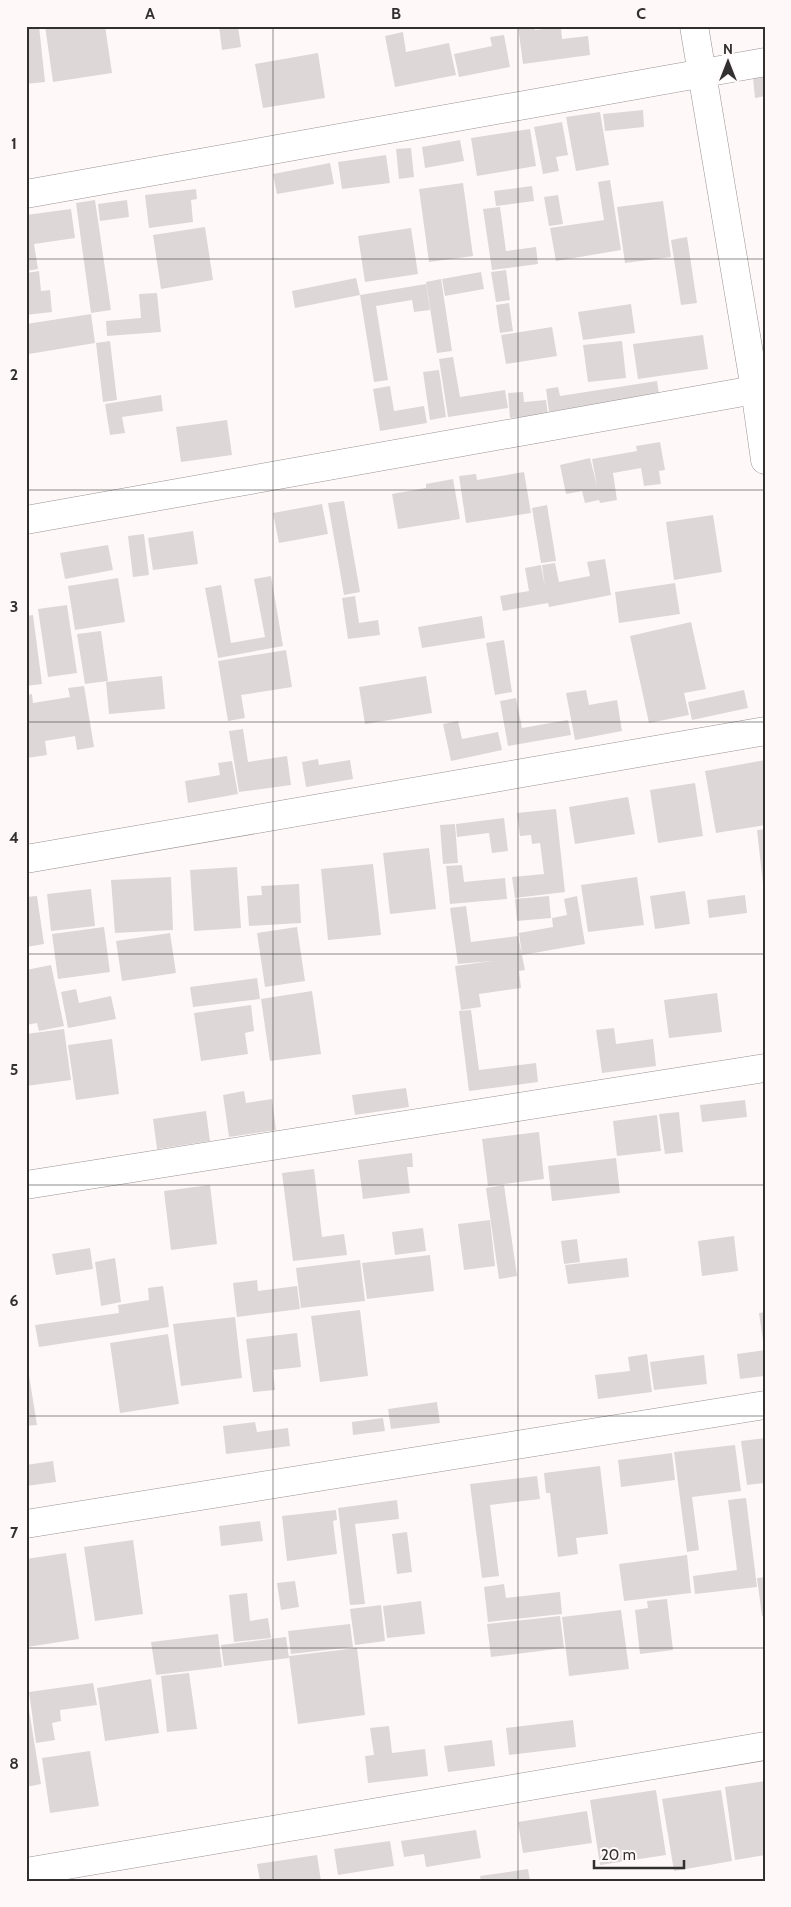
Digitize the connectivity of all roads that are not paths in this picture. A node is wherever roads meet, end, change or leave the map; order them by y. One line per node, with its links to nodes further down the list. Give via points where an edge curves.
1 (694, 26): 3 (street)
2 (765, 62): 3 (street)
3 (701, 72): 4 (street); 5 (street)
4 (26, 194)
5 (760, 388): 6 (street); 7 (street)
6 (765, 460)
7 (26, 520)
8 (765, 730): 9 (street)
9 (26, 859)
10 (765, 1068): 11 (street)
11 (26, 1185)
12 (765, 1405): 13 (street)
13 (26, 1524)
14 (765, 1746): 15 (street)
15 (26, 1872)

